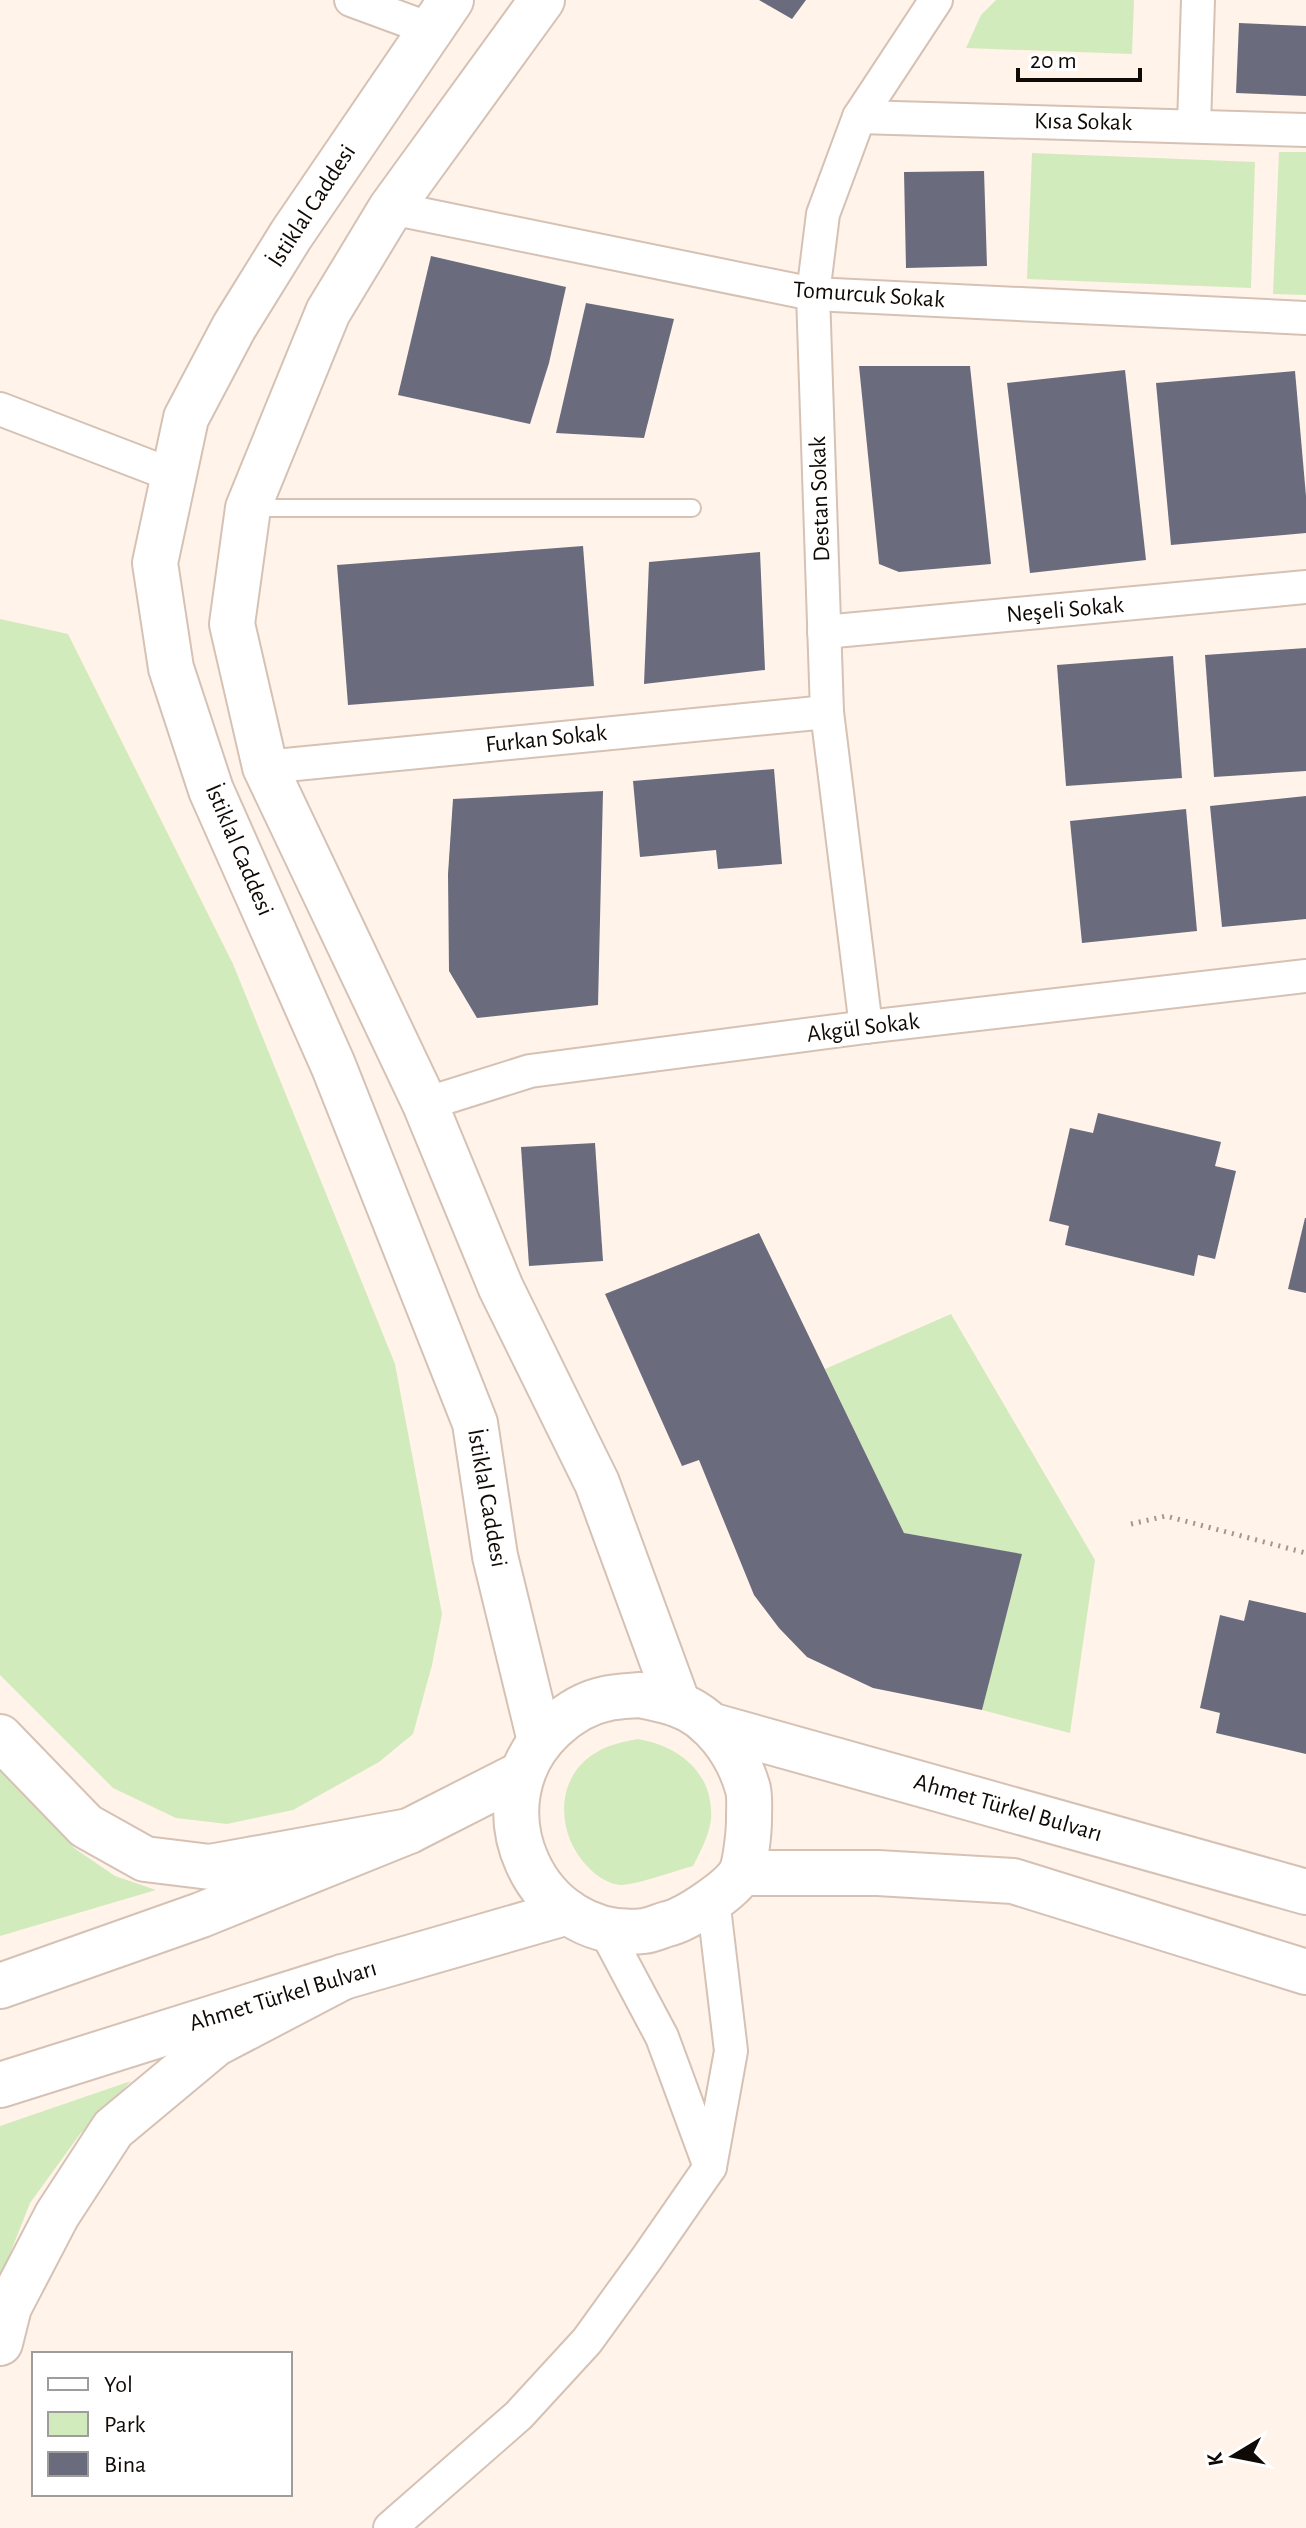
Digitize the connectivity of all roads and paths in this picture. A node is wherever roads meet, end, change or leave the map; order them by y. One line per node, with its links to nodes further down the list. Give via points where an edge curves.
1 (351, 0): 5 (street)
2 (542, 0): 9 (main road)
3 (1198, 0): 7 (street)
4 (934, 1): 6 (street, Destan Sokak)
5 (440, 14): 13 (main road, İstiklal Caddesi, via 234,327 186,418)
6 (859, 117): 7 (street, Kısa Sokak); 10 (street, Destan Sokak, via 823,214)
7 (1194, 125): 8 (street, Kısa Sokak)
8 (1306, 130)
9 (391, 208): 10 (street, Tomurcuk Sokak); 14 (main road, via 328,312)
10 (813, 294): 11 (street, Tomurcuk Sokak); 17 (street, Destan Sokak)
11 (1306, 318)
12 (0, 409): 13 (street)
13 (172, 475): 27 (main road, İstiklal Caddesi, via 155,563 171,668 211,790 333,1065 475,1423)
14 (248, 508): 15 (lane); 19 (main road, via 232,624)
15 (692, 508)
16 (1306, 587): 17 (street, Neşeli Sokak)
17 (824, 632): 18 (street, Destan Sokak)
18 (827, 712): 19 (street, Furkan Sokak); 21 (street, Destan Sokak)
19 (265, 767): 22 (main road)
20 (1306, 976): 21 (street, Akgül Sokak)
21 (866, 1027): 22 (street, Akgül Sokak, via 530,1071)
22 (425, 1104): 25 (main road, via 501,1288 597,1483)
23 (1131, 1524): 24 (path, via 1166,1516)
24 (1306, 1553)
25 (694, 1714): 27 (main road, via 641,1695 603,1699 568,1715); 29 (main road, via 735,1755 749,1792 749,1831); 30 (main road, Ahmet Türkel Bulvarı)
26 (0, 1737): 28 (main road, via 86,1826 145,1859 210,1867)
27 (530, 1758): 28 (main road); 31 (main road, via 515,1813 521,1850 539,1885)
28 (409, 1831): 34 (main road, via 201,1915)
29 (727, 1886): 31 (main road, via 681,1921 656,1928 643,1931); 32 (main road, via 878,1873 1013,1881); 36 (street, via 731,2051)
30 (1306, 1892)
31 (586, 1920): 33 (main road, Ahmet Türkel Bulvarı); 36 (street, via 662,2037)
32 (1306, 1972)
33 (343, 1977): 35 (main road, Ahmet Türkel Bulvarı); 37 (main road, via 215,2044 113,2129 57,2215 9,2307)
34 (0, 1986)
35 (0, 2085)
36 (710, 2167): 38 (street, via 587,2341 519,2415)
37 (0, 2343)
38 (390, 2528)

